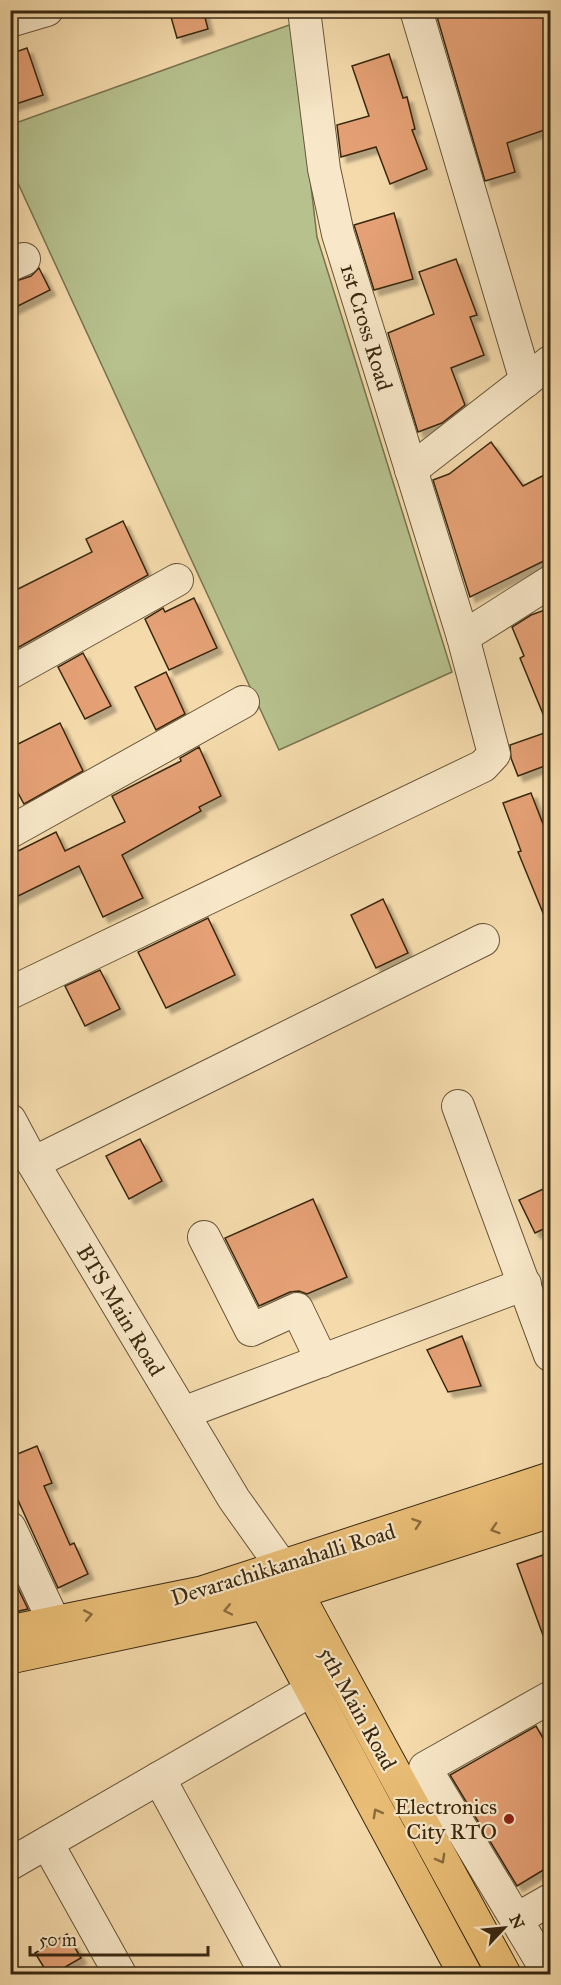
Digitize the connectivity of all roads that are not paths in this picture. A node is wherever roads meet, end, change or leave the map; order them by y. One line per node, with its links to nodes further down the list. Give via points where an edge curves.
1 (47, 10): 4 (street)
2 (304, 10): 7 (street, 1st Cross Road, via 331,205)
3 (416, 10): 6 (street)
4 (10, 21)
5 (550, 362): 6 (street)
6 (526, 381): 7 (street)
7 (411, 470): 10 (street, 1st Cross Road)
8 (177, 580): 11 (street)
9 (550, 582): 10 (street)
10 (463, 637): 15 (street, 1st Cross Road, via 493,744 491,760)
11 (10, 673)
12 (243, 702): 13 (street)
13 (10, 832)
14 (483, 939): 18 (street)
15 (10, 993)
16 (458, 1106): 20 (street)
17 (10, 1120): 18 (street, BTS Main Road)
18 (33, 1162): 23 (street, BTS Main Road)
19 (204, 1238): 22 (street, via 251,1330 297,1309)
20 (525, 1284): 21 (street); 22 (street)
21 (550, 1355)
22 (322, 1360): 23 (street)
23 (183, 1413): 25 (street, BTS Main Road)
24 (550, 1479): 28 (main road, Devarachikkanahalli Road, one-way to 24)
25 (234, 1499): 28 (street, BTS Main Road); 29 (street, BTS Main Road)
26 (550, 1511): 28 (main road, Devarachikkanahalli Road, one-way to 28)
27 (10, 1528): 30 (street)
28 (289, 1580): 29 (main road, Devarachikkanahalli Road); 43 (main road, 5th Main Road, one-way to 43)
29 (257, 1590): 30 (main road, Devarachikkanahalli Road, one-way to 29, via 202,1593); 32 (main road, Devarachikkanahalli Road, one-way to 32); 33 (main road, 5th Main Road)
30 (54, 1622): 31 (main road, Devarachikkanahalli Road)
31 (10, 1632)
32 (10, 1657)
33 (310, 1691): 35 (street); 42 (main road, 5th Main Road, one-way to 33)
34 (550, 1700): 39 (street, via 425,1768)
35 (159, 1778): 36 (street); 41 (street)
36 (47, 1843): 37 (street); 40 (street)
37 (10, 1864)
38 (550, 1900): 39 (street)
39 (517, 1919): 44 (street)
40 (120, 1974)
41 (266, 1974)
42 (465, 1974)
43 (504, 1974)
44 (549, 1974)

